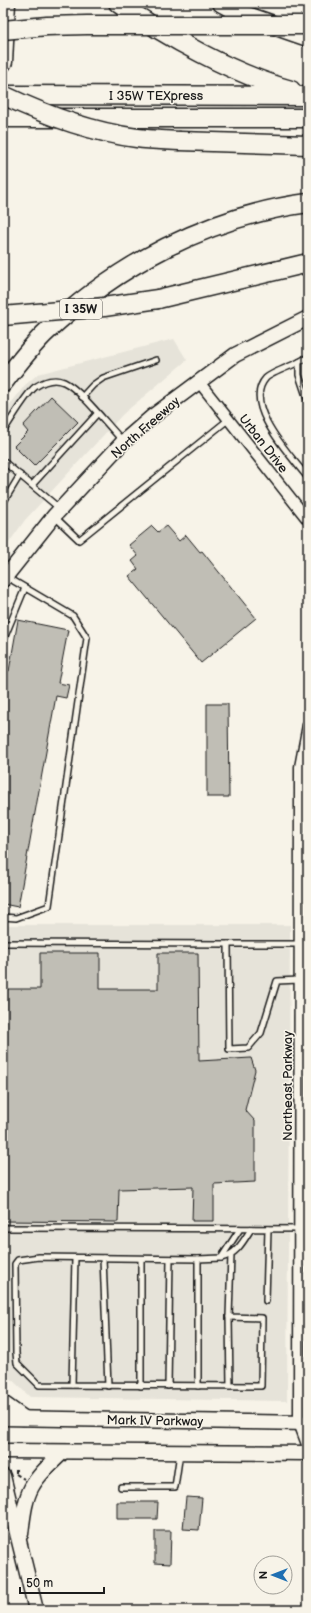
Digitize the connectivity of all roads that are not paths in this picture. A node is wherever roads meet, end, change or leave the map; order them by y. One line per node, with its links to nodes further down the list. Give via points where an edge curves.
1 (6, 3): 7 (highway)
2 (118, 3): 9 (highway, bridge, via 225,65)
3 (222, 3): 6 (highway, bridge, via 247,16)
4 (308, 25): 5 (highway, bridge, via 87,25)
5 (3, 30)
6 (308, 37)
7 (3, 62)
8 (3, 95): 9 (highway, I 35W TEXpress); 12 (highway, bridge, via 35,111 87,127 137,138)
9 (308, 96)
10 (3, 118): 11 (highway, I 35W TEXpress)
11 (308, 118)
12 (308, 145)
13 (308, 203): 21 (highway, via 236,219 203,231 141,260 110,279 44,334)
14 (308, 263): 15 (highway, I 35W, bridge, via 158,299 104,307)
15 (3, 316)
16 (308, 318): 20 (main road, North Freeway, via 235,355)
17 (308, 357): 19 (lane)
18 (156, 360): 22 (lane, via 103,378)
19 (299, 362): 23 (lane, via 299,375); 30 (lane, via 266,378 260,391 259,405 265,421)
20 (199, 382): 25 (street, Urban Drive); 27 (main road, North Freeway)
21 (3, 383)
22 (82, 397): 24 (lane); 26 (lane, via 65,382 46,381 34,388)
23 (308, 402)
24 (97, 414): 27 (lane); 31 (lane)
25 (229, 419): 33 (street, Urban Drive); 34 (lane, via 80,540)
26 (3, 432)
27 (123, 442): 34 (main road, North Freeway)
28 (3, 461): 29 (lane)
29 (20, 475): 31 (lane); 32 (lane)
30 (308, 478)
31 (32, 484): 34 (lane)
32 (3, 504)
33 (306, 512)
34 (58, 513): 35 (main road, North Freeway)
35 (6, 575): 36 (lane)
36 (25, 588): 37 (lane); 40 (lane, via 73,616 86,638 49,906 16,918)
37 (3, 641)
38 (308, 725): 39 (street, Northeast Parkway, via 300,767)
39 (304, 911): 43 (street, Northeast Parkway)
40 (3, 917)
41 (3, 943): 42 (lane)
42 (228, 944): 43 (lane); 44 (lane, via 229,1049 248,1048 261,1033 277,981)
43 (300, 944): 44 (street, Northeast Parkway)
44 (300, 980): 45 (street, Northeast Parkway)
45 (304, 1188): 50 (street, Northeast Parkway)
46 (3, 1228): 47 (lane)
47 (240, 1229): 48 (lane); 54 (lane)
48 (251, 1229): 49 (lane); 51 (lane)
49 (268, 1229): 50 (lane); 58 (lane)
50 (304, 1229): 69 (street, Northeast Parkway)
51 (231, 1255): 54 (lane); 59 (lane)
52 (75, 1258): 53 (lane); 60 (lane); 60 (lane, via 25,1258 15,1264 17,1363 39,1385)
53 (103, 1258): 55 (lane); 61 (lane)
54 (221, 1258): 57 (lane)
55 (141, 1259): 56 (lane); 62 (lane)
56 (170, 1259): 57 (lane); 63 (lane)
57 (198, 1260): 64 (lane)
58 (266, 1301)
59 (229, 1317): 65 (lane); 65 (lane, via 262,1318 262,1386)
60 (72, 1385): 61 (lane)
61 (108, 1386): 62 (lane)
62 (141, 1386): 63 (lane)
63 (168, 1386): 64 (lane)
64 (198, 1386): 65 (lane)
65 (230, 1386)
66 (3, 1403): 68 (main road)
67 (3, 1418): 68 (main road, Mark IV Parkway)
68 (25, 1418): 69 (main road, Mark IV Parkway)
69 (304, 1423): 70 (street, Northeast Parkway)
70 (308, 1447)
71 (3, 1451): 72 (main road)
72 (63, 1452): 73 (main road); 78 (main road, via 29,1490 24,1506)
73 (180, 1452): 74 (main road); 76 (lane, via 175,1487)
74 (308, 1452)
75 (10, 1475): 78 (main road)
76 (121, 1487)
77 (3, 1520): 78 (main road)
78 (20, 1546): 79 (main road)
79 (36, 1610)

